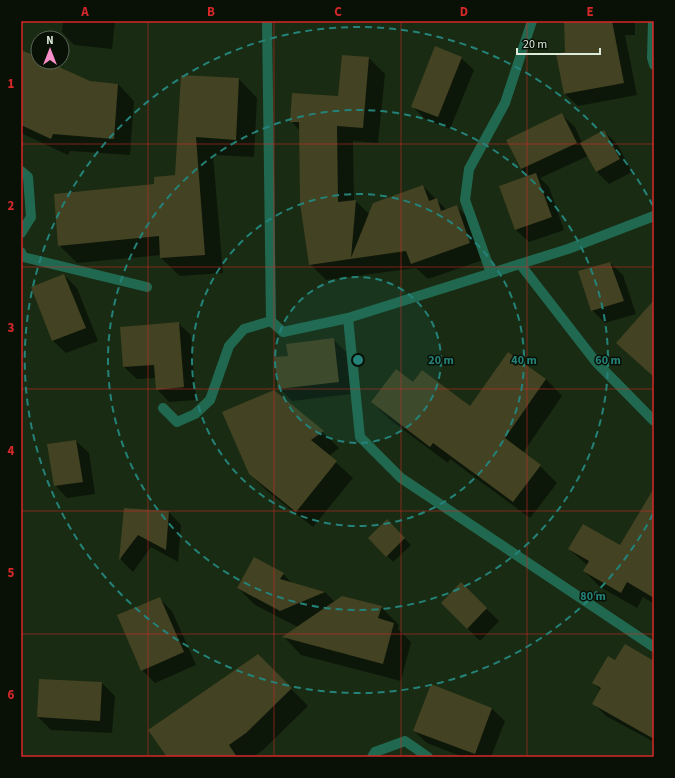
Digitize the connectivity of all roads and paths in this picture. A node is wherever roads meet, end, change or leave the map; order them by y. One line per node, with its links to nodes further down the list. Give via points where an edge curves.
1 (266, 21): 13 (street)
2 (532, 21): 10 (street, via 505,103 469,169 465,200)
3 (653, 21): 4 (street)
4 (654, 66)
5 (21, 170): 7 (street, via 28,177 31,218)
6 (654, 216): 9 (street, via 568,249)
7 (21, 233)
8 (21, 252): 11 (street, via 23,257)
9 (520, 264): 10 (street); 15 (street, via 596,362)
10 (491, 273): 12 (street)
11 (147, 286)
12 (348, 318): 13 (street, via 283,332); 16 (street, via 360,438 401,478)
13 (271, 321): 14 (street, via 244,329 229,346 210,400 195,414 178,422)
14 (163, 408)
15 (654, 421)
16 (654, 647)
17 (372, 757): 18 (street, via 375,752 405,741)
18 (428, 757)

